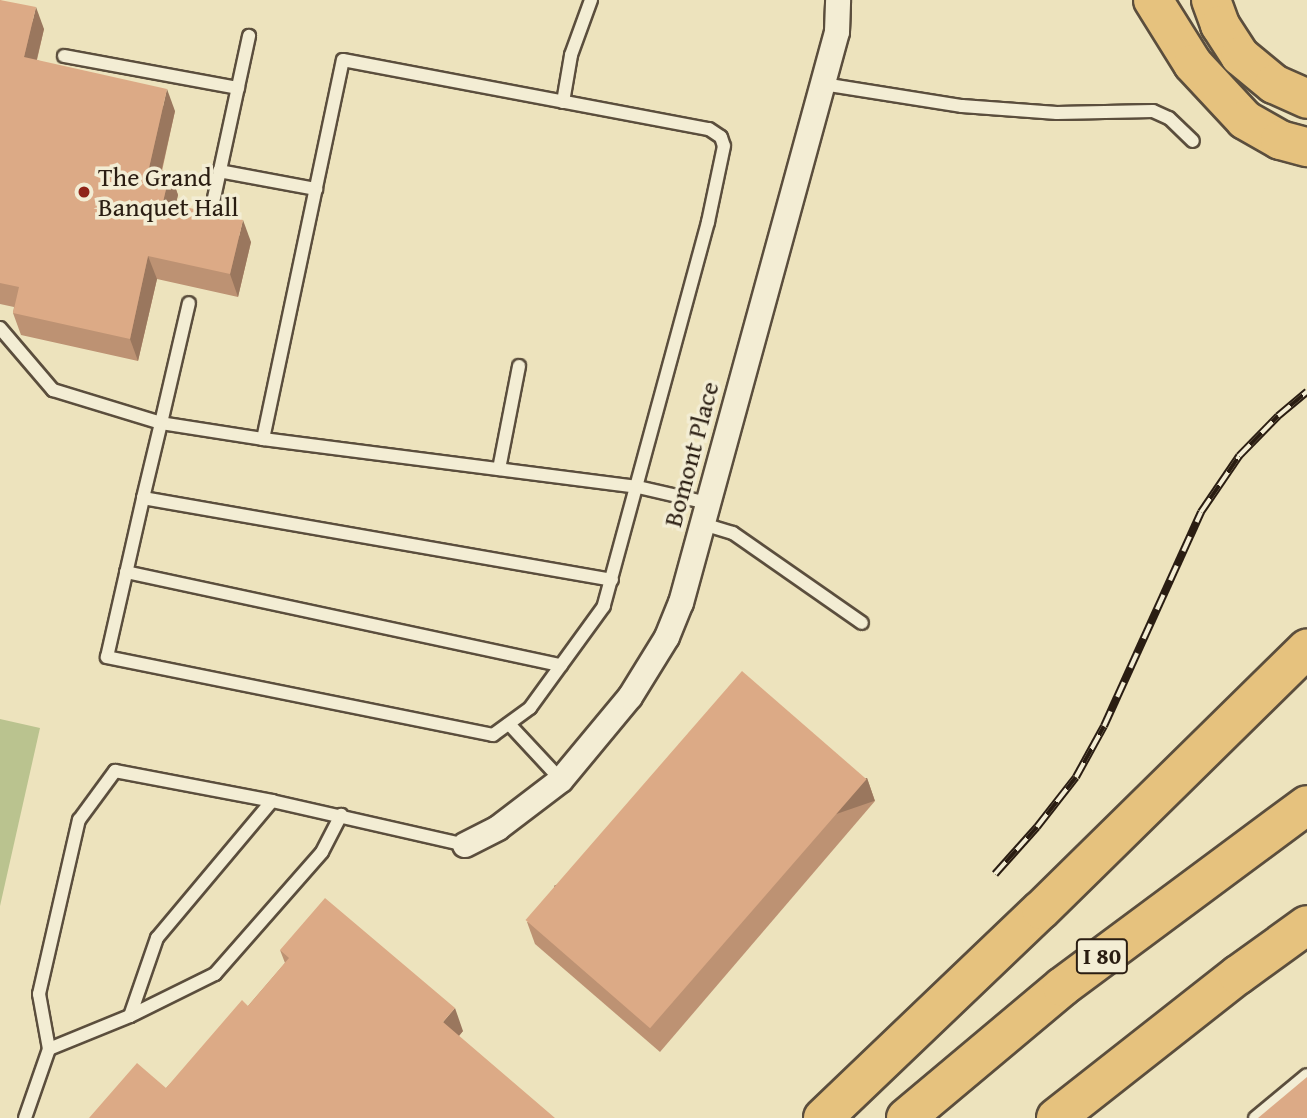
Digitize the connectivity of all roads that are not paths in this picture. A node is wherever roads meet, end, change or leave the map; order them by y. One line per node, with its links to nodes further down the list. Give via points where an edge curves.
1 (591, 0): 10 (lane, via 572,55)
2 (838, 0): 7 (street, Bomont Place, via 837,32)
3 (1153, 0): 12 (main road, via 1193,64 1245,120 1280,140)
4 (1210, 0): 9 (main road, via 1240,56 1274,84)
5 (249, 36): 8 (lane)
6 (64, 56): 8 (lane)
7 (823, 84): 11 (lane, via 962,106 1057,113 1153,111 1169,118); 24 (street, Bomont Place)
8 (238, 88): 13 (lane)
9 (1307, 99)
10 (563, 102): 14 (lane, via 342,61); 22 (lane, via 709,129 724,146)
11 (1193, 141)
12 (1307, 147)
13 (219, 171): 14 (lane); 15 (lane)
14 (316, 190): 20 (lane)
15 (214, 198)
16 (189, 303): 19 (lane)
17 (0, 328): 19 (lane, via 53,390)
18 (519, 366): 21 (lane)
19 (161, 422): 20 (lane); 23 (lane)
20 (263, 439): 21 (lane)
21 (499, 469): 22 (lane)
22 (638, 487): 24 (lane); 26 (lane)
23 (143, 498): 25 (lane); 26 (lane)
24 (706, 514): 27 (lane); 31 (street, Bomont Place, via 681,603 650,669)
25 (126, 572): 29 (lane); 30 (lane, via 107,657 493,735)
26 (612, 580): 29 (lane, via 604,606)
27 (862, 623)
28 (1307, 649): 41 (main road)
29 (561, 666): 30 (lane, via 530,708)
30 (509, 724): 31 (lane)
31 (561, 780): 35 (street, Bomont Place, via 498,828)
32 (272, 801): 34 (lane); 37 (lane, via 157,938); 38 (lane, via 115,771 79,820 39,994)
33 (1307, 805): 42 (main road, I 80, via 1073,979)
34 (341, 816): 35 (lane); 37 (lane, via 322,852 215,974)
35 (465, 845)
36 (1307, 925): 43 (main road)
37 (130, 1016): 38 (lane)
38 (49, 1049): 40 (lane)
39 (1307, 1075): 44 (lane)
40 (25, 1118)
41 (823, 1118)
42 (906, 1118)
43 (1056, 1118)
44 (1255, 1118)

